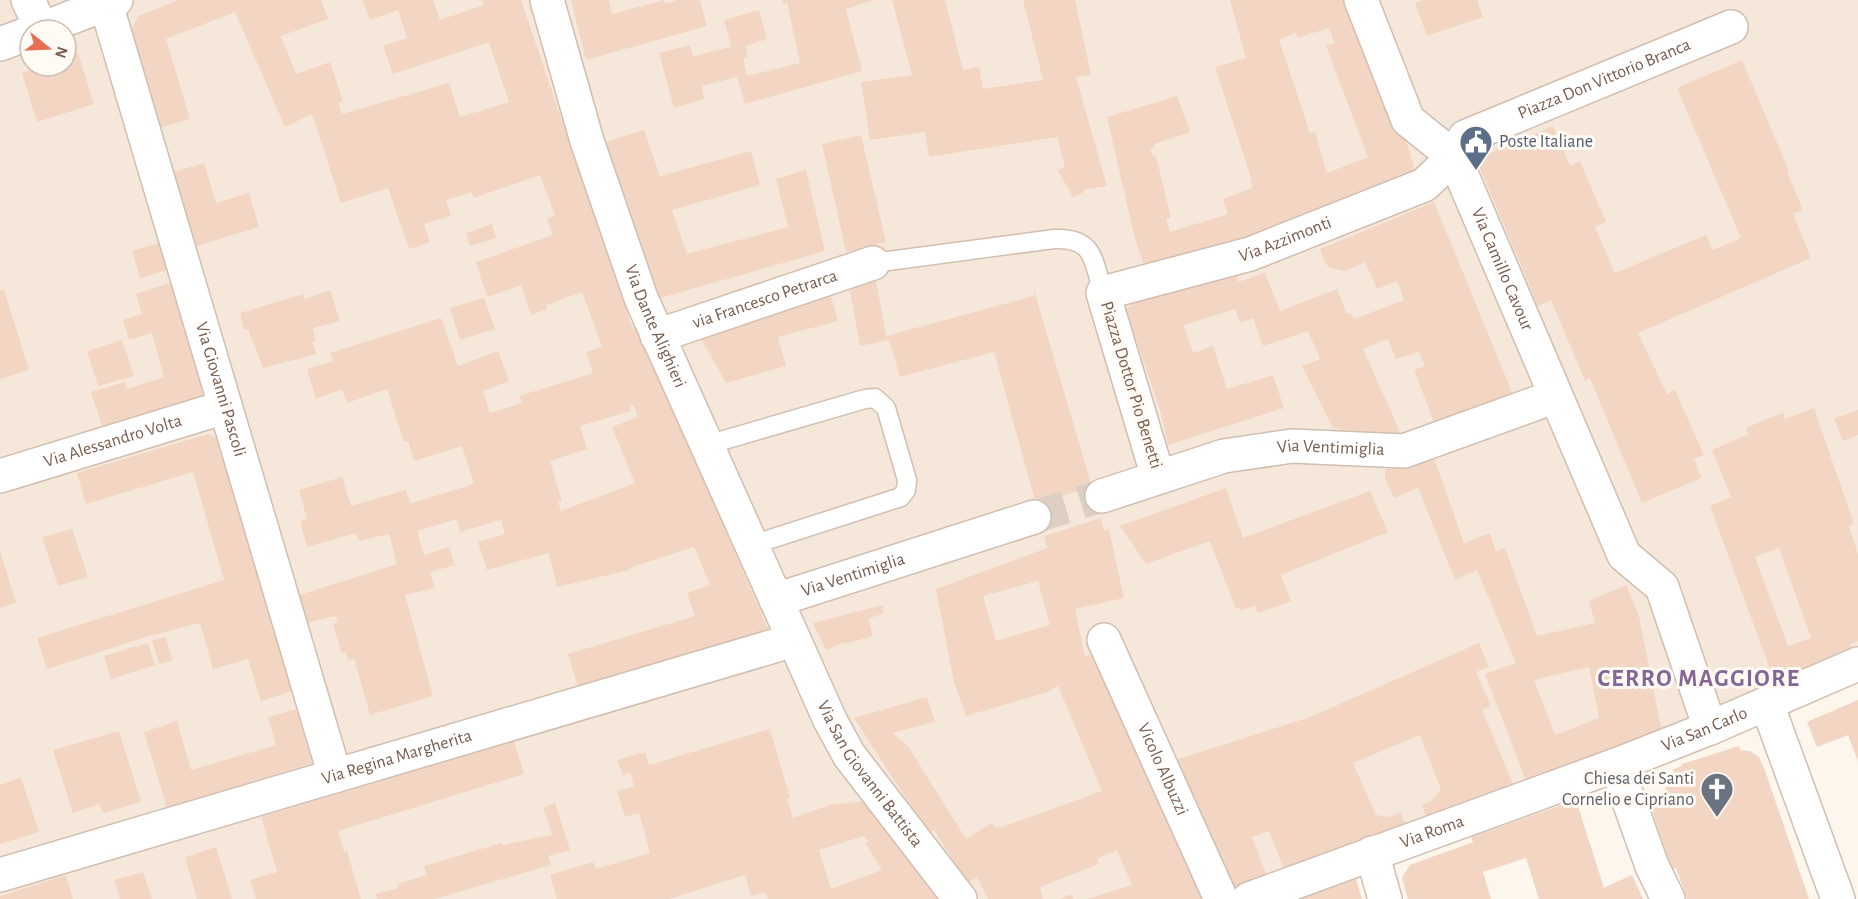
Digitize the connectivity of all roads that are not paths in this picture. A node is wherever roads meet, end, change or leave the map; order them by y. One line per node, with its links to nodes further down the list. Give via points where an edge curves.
1 (28, 0): 5 (street)
2 (547, 0): 13 (street, Via Dante Alighieri, via 587,141)
3 (1361, 0): 10 (street, Via Camillo Cavour, via 1408,120)
4 (111, 2): 6 (street); 15 (street, Via Giovanni Pascoli)
5 (33, 18)
6 (70, 18)
7 (1731, 27): 10 (street, Piazza Don Vittorio Branca, via 1466,137)
8 (18, 38): 9 (street)
9 (0, 44)
10 (1454, 157): 12 (street, Via Azzimonti, via 1424,185 1250,254); 14 (street, Via Camillo Cavour)
11 (873, 263): 12 (lane, via 1054,239 1076,240 1086,245 1091,254); 13 (street, via Francesco Petrarca)
12 (1103, 293): 18 (street, Piazza Dottor Pio Benetti)
13 (657, 336): 16 (street, Via Dante Alighieri)
14 (1556, 396): 18 (street, Via Ventimiglia, via 1404,451 1292,446 1224,456); 27 (street, Via Camillo Cavour, via 1624,555 1662,586)
15 (225, 407): 17 (street, Via Alessandro Volta); 29 (street, Via Giovanni Pascoli)
16 (706, 445): 21 (street, Via Dante Alighieri); 21 (lane, via 865,399 875,398 886,408 907,480 901,497)
17 (0, 476)
18 (1158, 477): 19 (street, Via Ventimiglia)
19 (1102, 496)
20 (1034, 517): 22 (street, Via Ventimiglia)
21 (752, 545): 22 (street, Via Dante Alighieri)
22 (776, 600): 23 (street, Via Dante Alighieri)
23 (794, 640): 29 (street, Via Regina Margherita); 32 (street, Via San Giovanni Battista, via 849,755)
24 (1104, 640): 33 (street, Vicolo Albuzzi)
25 (1858, 664): 26 (street, Via San Carlo)
26 (1767, 704): 27 (street, Via San Carlo); 37 (street)
27 (1710, 728): 28 (street, Via San Carlo)
28 (1616, 765): 30 (street, Via Roma); 36 (street)
29 (335, 776): 31 (street, Via Regina Margherita)
30 (1372, 852): 34 (street, Via Roma); 35 (street)
31 (0, 875)
32 (960, 899)
33 (1221, 899)
34 (1249, 899)
35 (1385, 899)
36 (1668, 899)
37 (1838, 899)

